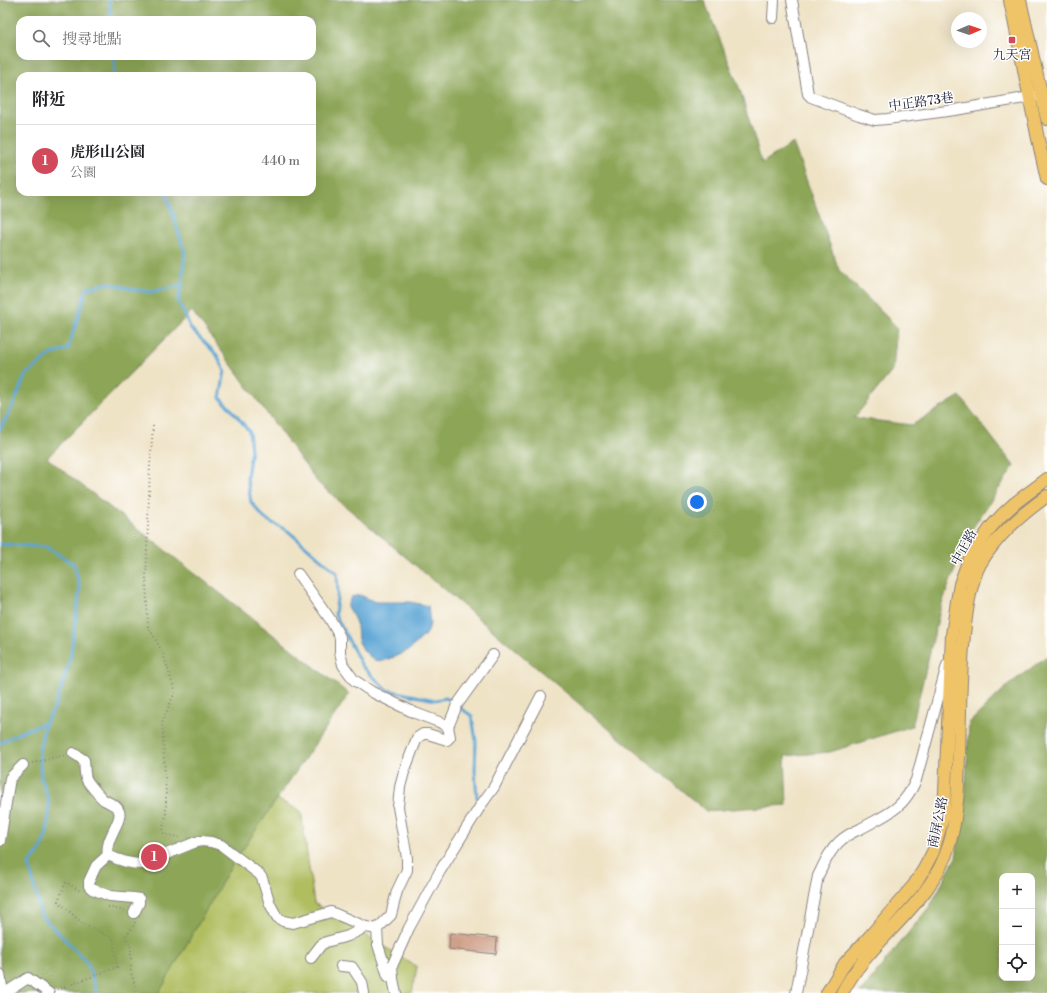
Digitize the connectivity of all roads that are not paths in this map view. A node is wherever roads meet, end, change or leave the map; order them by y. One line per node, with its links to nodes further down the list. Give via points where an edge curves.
1 (774, 0): 5 (street)
2 (792, 0): 7 (street, 中正路73巷, via 808,94 811,97 875,120)
3 (1010, 0): 7 (main road)
4 (1020, 0): 6 (main road)
5 (773, 18)
6 (1042, 95): 7 (street, 中正路73巷); 8 (main road)
7 (1029, 97): 9 (main road)
8 (1047, 119)
9 (1047, 179)
10 (1047, 479): 14 (main road, 中正路, via 1002,515 968,562 960,584)
11 (1047, 496): 13 (main road, 中正路, via 1008,528 980,565 973,583)
12 (298, 574): 17 (street, via 340,637 343,665 354,680 372,692)
13 (965, 622): 14 (street); 35 (main road, 南屏公路, via 957,798 949,846 943,862 923,894 856,970)
14 (951, 654): 33 (street, via 916,780 909,794 890,813 840,841 832,849 818,876); 34 (main road, 南屏公路, via 944,814 932,852 914,885 845,963)
15 (493, 655): 17 (street, via 457,705)
16 (541, 696): 28 (street, via 494,787 440,871 409,928 392,966)
17 (448, 727): 24 (street, via 450,737 447,740 428,734 417,738 404,772 398,806 407,870 397,891 391,914)
18 (74, 753): 21 (street, via 84,760 86,779 102,798 119,811 119,818 106,850)
19 (23, 765): 20 (street, via 10,778)
20 (0, 841)
21 (108, 856): 22 (street, via 96,866 89,886 110,896 139,899); 23 (street, via 142,864 196,842 211,842 221,845 259,874 270,904 283,921 293,923 331,912)
22 (134, 913)
23 (366, 928): 24 (street); 25 (street, via 326,942)
24 (377, 930): 28 (street, via 378,945 388,976)
25 (311, 958)
26 (341, 966): 31 (street, via 352,967 362,982)
27 (0, 974): 30 (street)
28 (393, 979): 32 (street)
29 (52, 992): 30 (street, via 28,978)
30 (4, 993)
31 (364, 993)
32 (396, 993)
33 (796, 993)
34 (827, 993)
35 (842, 993)

